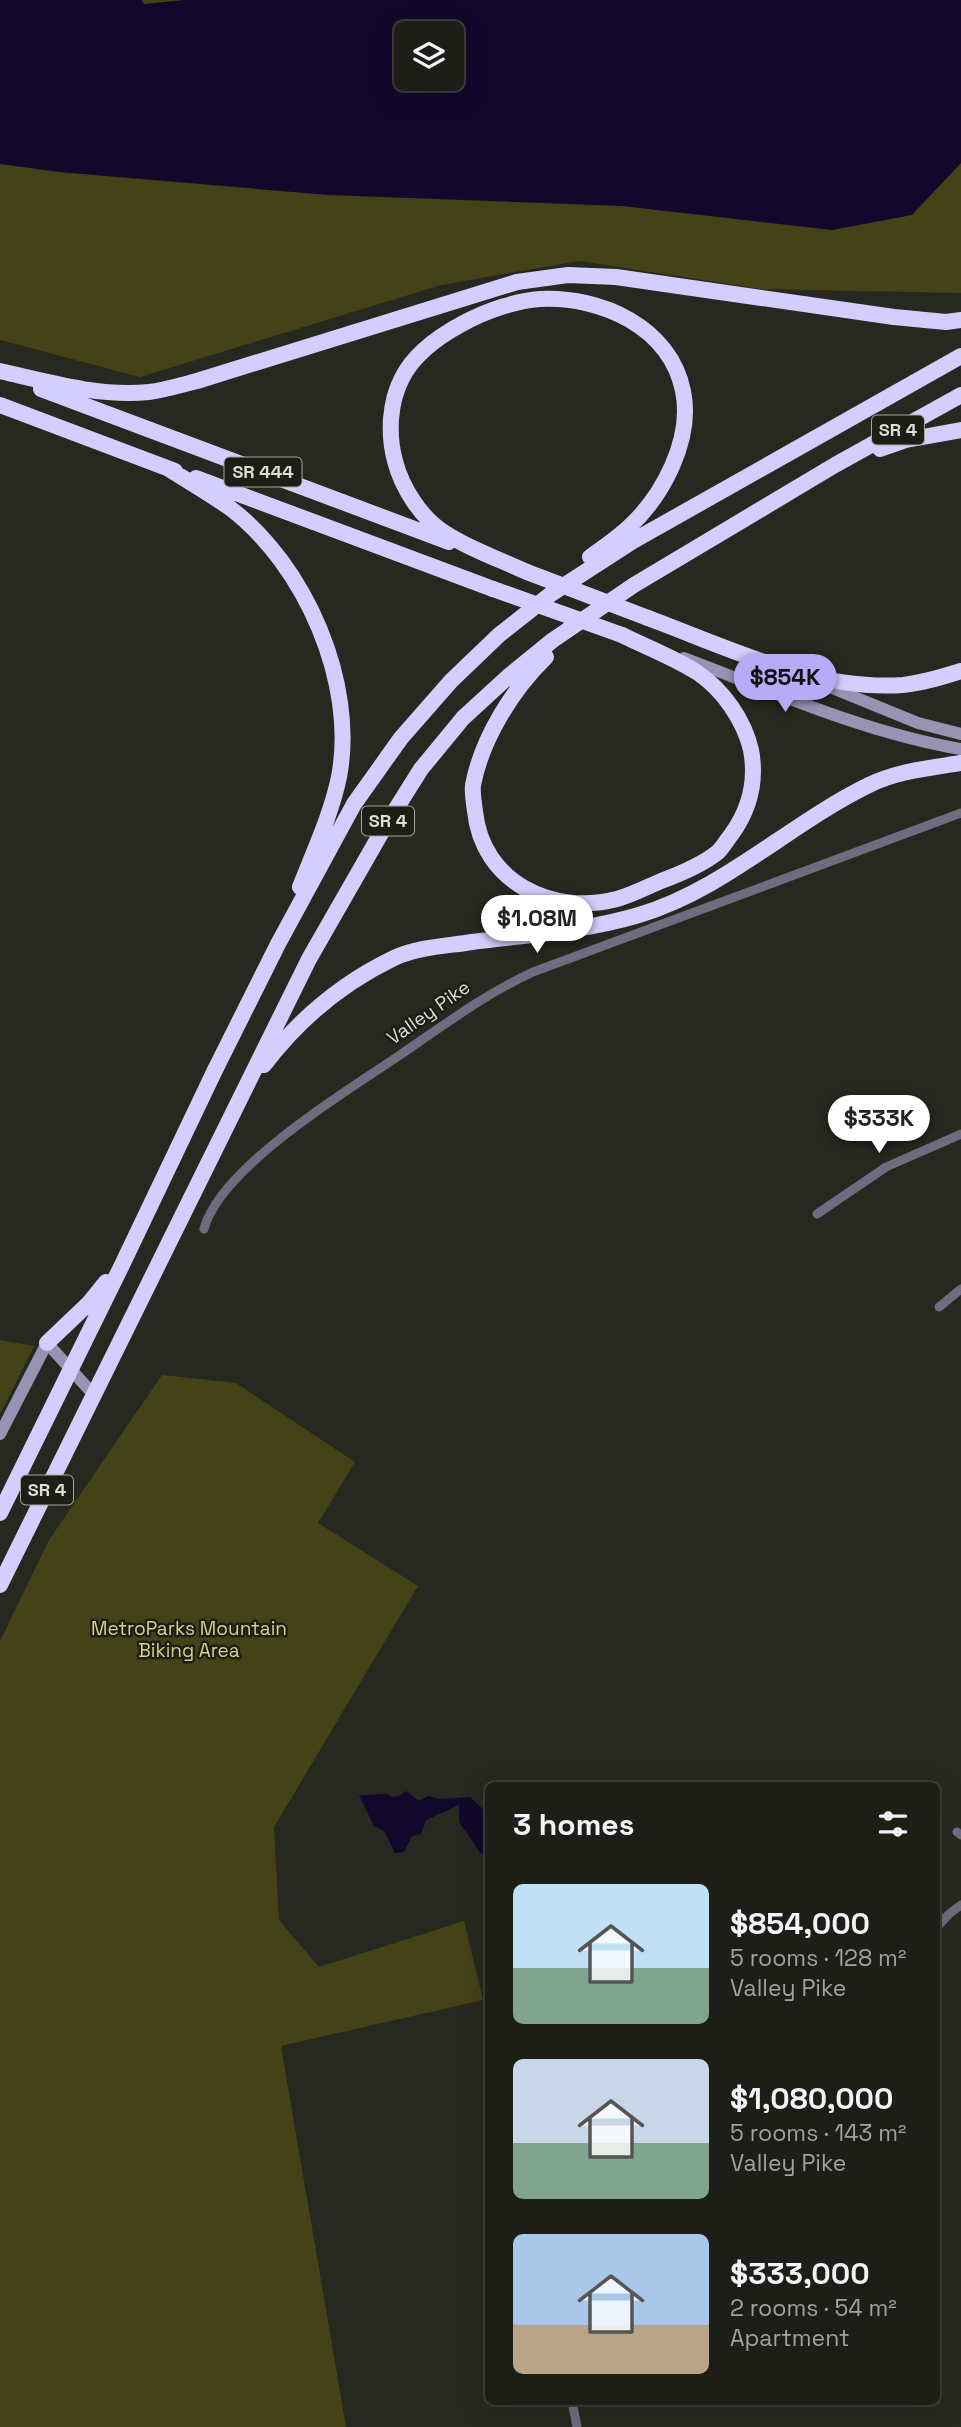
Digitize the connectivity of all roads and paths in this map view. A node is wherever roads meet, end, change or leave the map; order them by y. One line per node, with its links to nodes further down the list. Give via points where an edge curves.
1 (961, 320): 3 (highway, via 894,317 616,277 568,275 517,282 150,392 109,393)
2 (961, 356): 10 (highway, SR 4, via 633,541)
3 (0, 372): 9 (highway, SR 444)
4 (961, 395): 7 (highway, SR 4)
5 (0, 405): 8 (highway, SR 444)
6 (961, 430): 7 (highway, via 906,440)
7 (835, 465): 11 (highway, SR 4)
8 (167, 468): 12 (highway, SR 444, bridge); 19 (highway, via 231,509 270,547 304,594 338,688 339,775)
9 (527, 572): 10 (highway, via 444,533 415,504 398,473 391,446 391,411 402,378 421,354 456,327 496,309 540,299 584,303 626,316 661,344 680,375 686,407 681,443 660,489 629,527); 13 (highway, SR 444, bridge)
10 (551, 594): 19 (highway, SR 4, via 499,635 401,738 354,804)
11 (600, 608): 12 (highway, via 532,671 483,751 473,787 477,829 493,860 516,885 547,899 578,903 616,899 681,873 719,851 748,805 754,771 748,737 729,705 698,673); 20 (highway, SR 4, via 510,675 463,719 421,769 309,959)
12 (622, 635): 16 (street, via 841,717)
13 (785, 668): 14 (highway, via 843,682 883,685 927,681); 15 (street, via 918,723)
14 (961, 671)
15 (961, 734)
16 (961, 749)
17 (961, 763): 20 (highway, via 870,784 735,870 641,914 599,925 397,956 325,1001 296,1027)
18 (961, 813): 23 (street, Valley Pike, via 491,992 267,1149 224,1193)
19 (278, 944): 24 (highway, SR 4)
20 (246, 1089): 29 (highway, SR 4)
21 (961, 1134): 22 (street, via 886,1167)
22 (817, 1214)
23 (204, 1230)
24 (122, 1265): 27 (highway); 28 (highway, SR 4)
25 (961, 1289): 26 (street)
26 (939, 1307)
27 (47, 1343): 28 (street); 30 (street)
28 (71, 1370): 29 (street); 31 (highway, SR 4)
29 (94, 1395): 32 (highway, SR 4)
30 (0, 1434)
31 (0, 1513)
32 (0, 1585)
33 (961, 1905): 34 (street)
34 (940, 1924)
35 (573, 2405): 36 (street)
36 (577, 2427)

